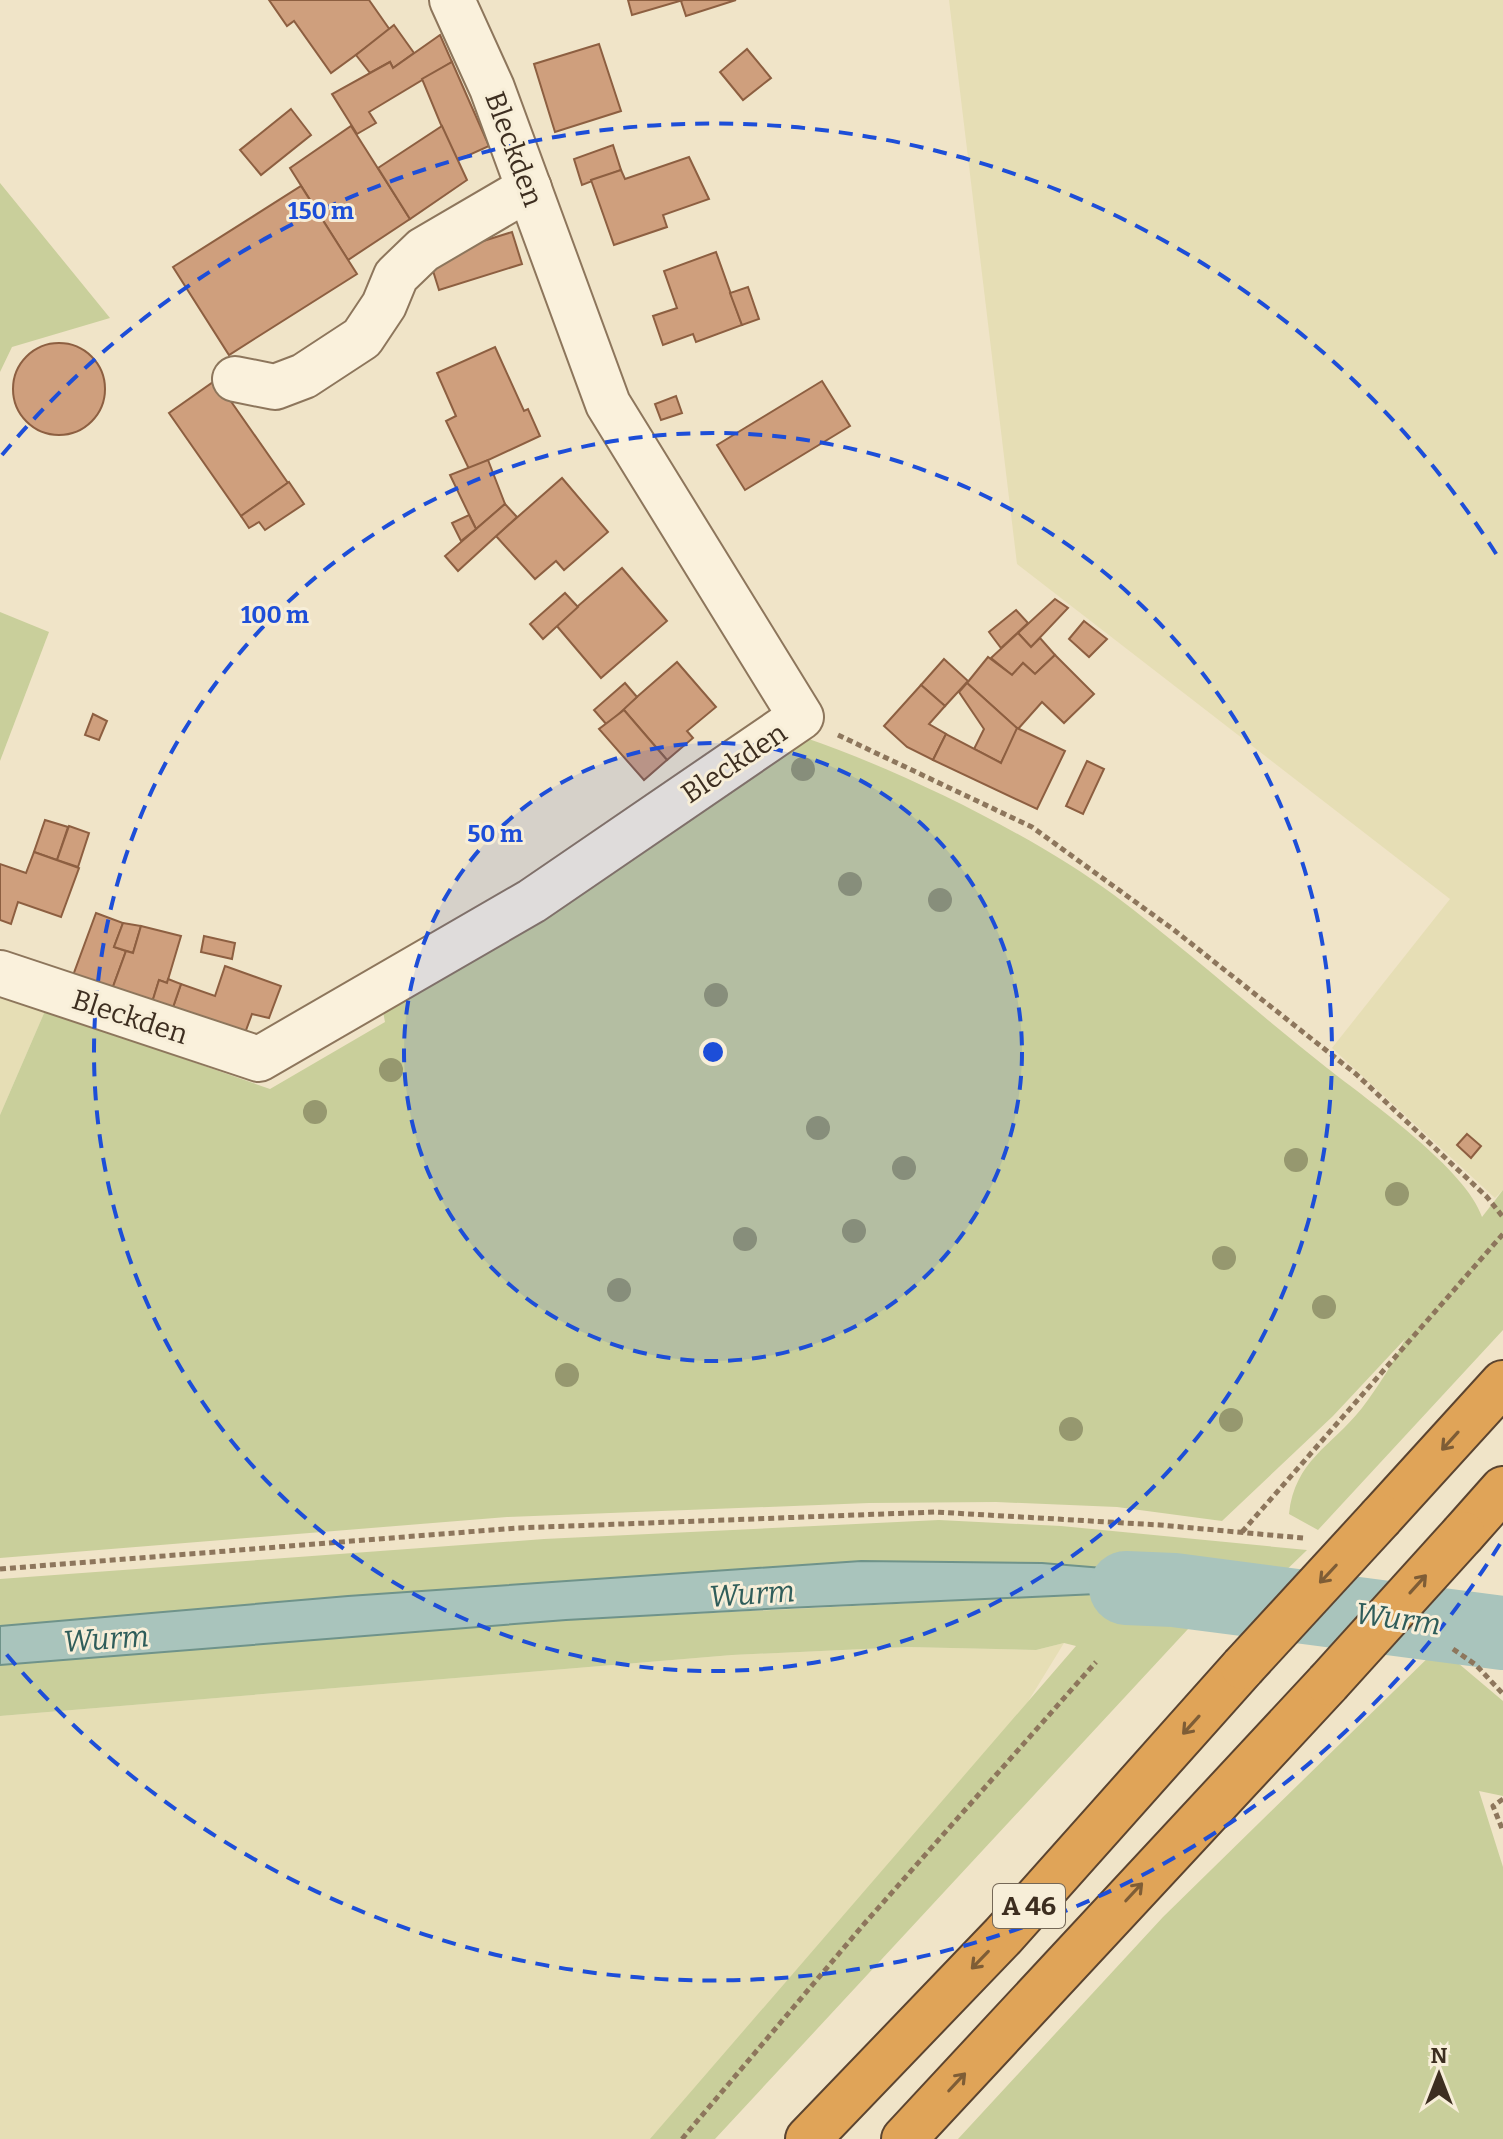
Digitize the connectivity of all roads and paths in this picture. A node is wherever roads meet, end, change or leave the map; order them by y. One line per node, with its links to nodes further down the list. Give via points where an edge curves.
1 (452, 0): 2 (street, Bleckden)
2 (529, 188): 3 (street, via 423,250 396,276 362,338 304,376 275,387); 4 (street, Bleckden, via 608,404)
3 (235, 379)
4 (801, 717): 5 (street, Bleckden, via 532,901 259,1059); 6 (path, via 1032,827 1174,930 1356,1074)
5 (0, 973)
6 (1503, 1217)
7 (1503, 1234): 10 (path, via 1242,1532 935,1512 517,1528)
8 (1503, 1383): 17 (highway, A 46, one-way to 17, bridge, via 1003,1936)
9 (1503, 1489): 18 (highway, A 46, one-way to 9, bridge)
10 (0, 1569)
11 (1453, 1649): 13 (path)
12 (1096, 1662): 16 (path)
13 (1503, 1694)
14 (1503, 1799): 15 (path, via 1493,1806)
15 (1503, 1831)
16 (682, 2139)
17 (808, 2139)
18 (904, 2139)

